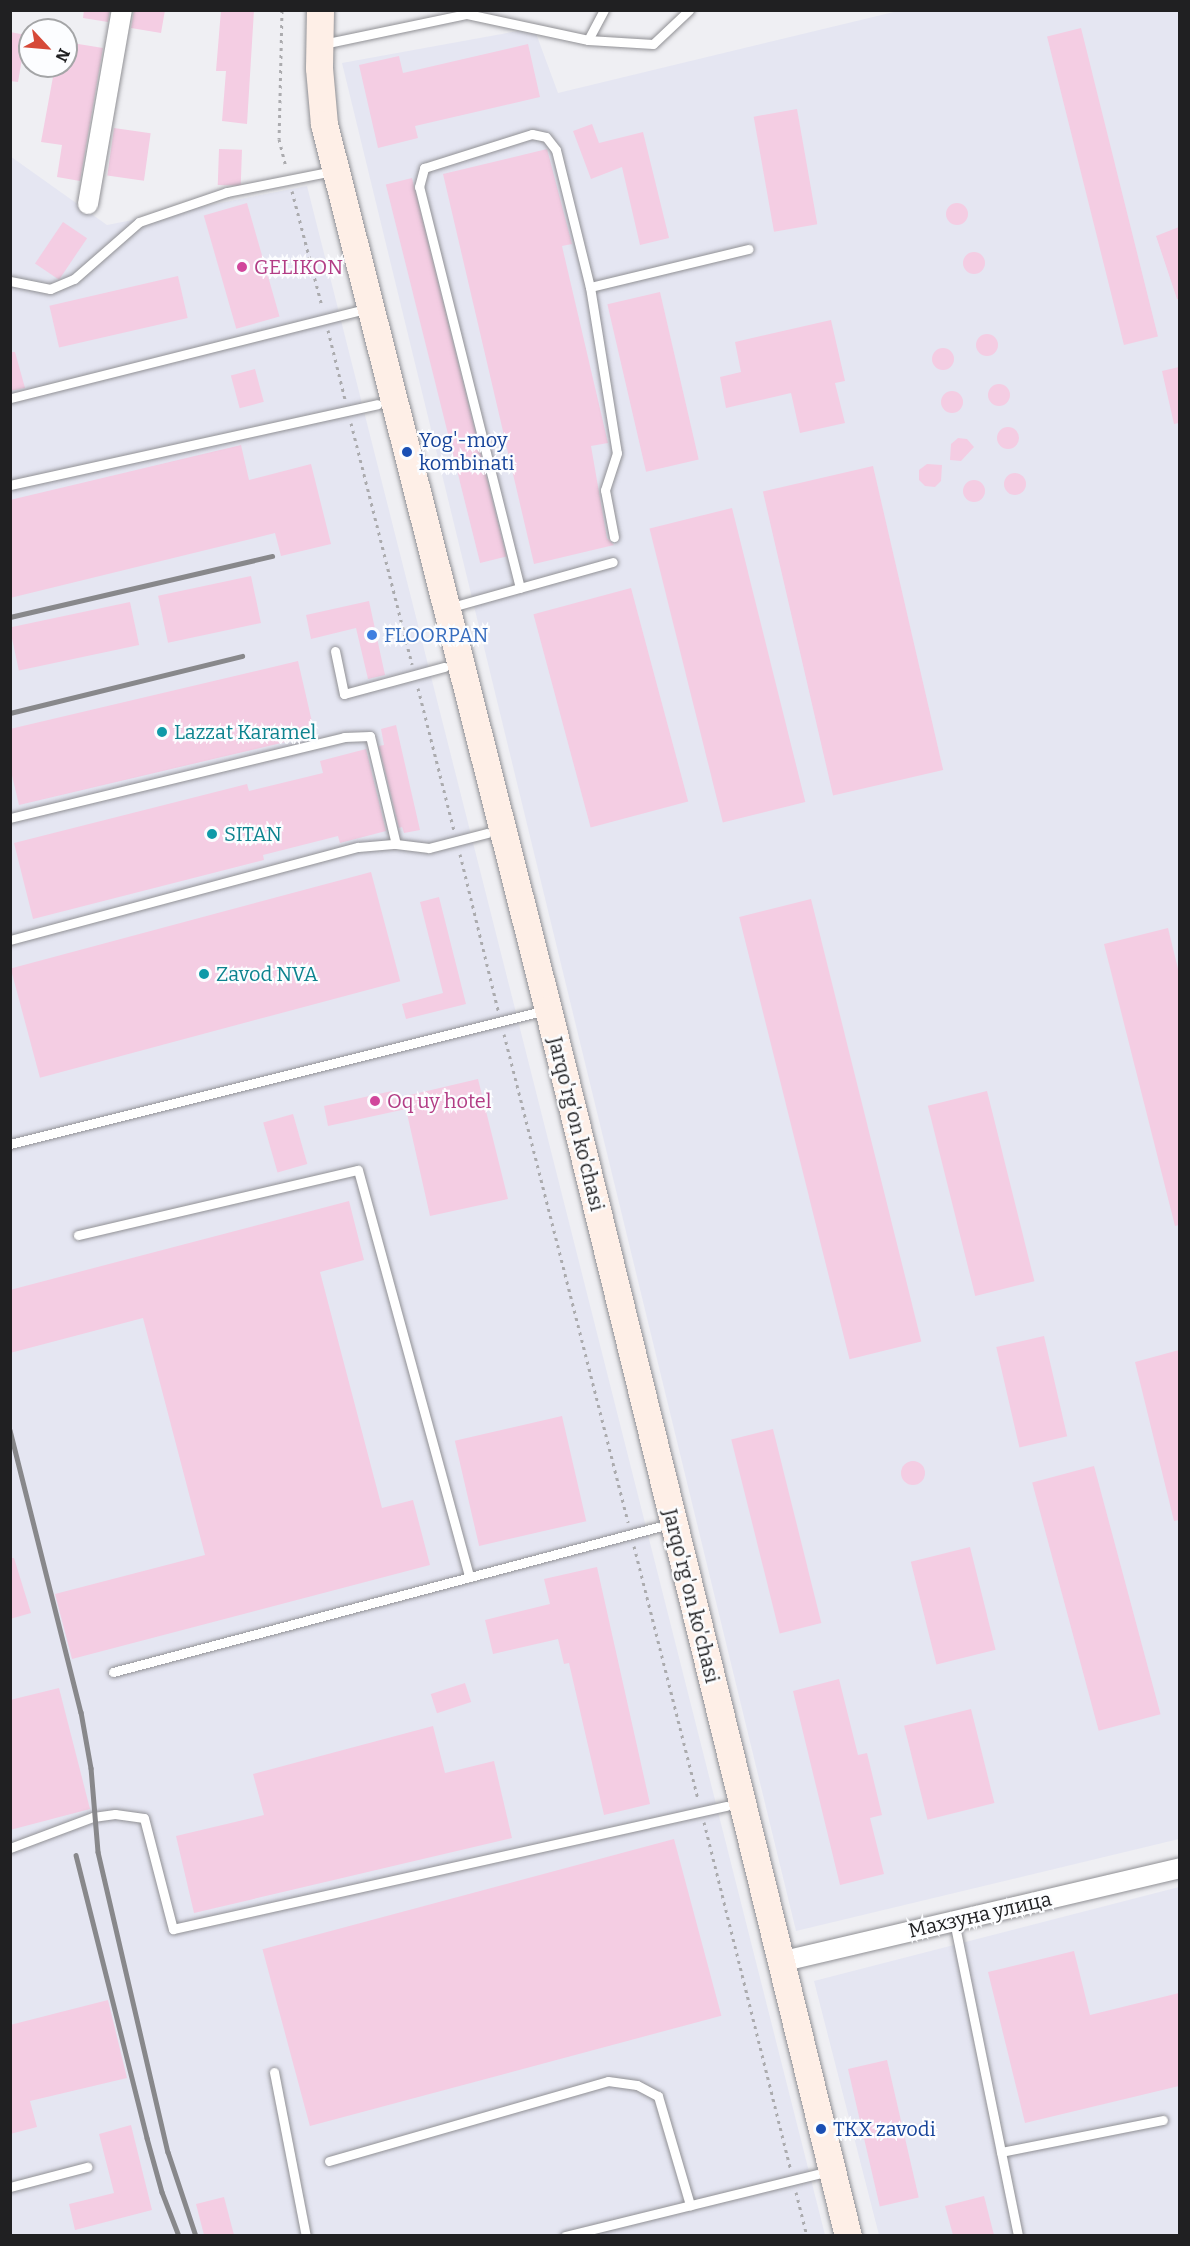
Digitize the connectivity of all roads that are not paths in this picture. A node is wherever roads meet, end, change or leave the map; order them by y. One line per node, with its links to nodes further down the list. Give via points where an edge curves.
1 (122, 10): 10 (street)
2 (304, 10): 9 (main road, Jarqo'rg'on ko'chasi, via 306,109)
3 (320, 10): 8 (main road, Jarqo'rg'on ko'chasi)
4 (604, 10): 7 (lane)
5 (688, 10): 7 (lane, via 653,44)
6 (497, 14): 7 (lane); 8 (lane, via 467,14)
7 (588, 39)
8 (318, 45): 9 (main road, Jarqo'rg'on ko'chasi)
9 (328, 172): 12 (lane, via 227,192 140,222 74,279 50,289); 14 (main road, Jarqo'rg'on ko'chasi)
10 (88, 204)
11 (748, 249): 13 (lane)
12 (10, 281)
13 (591, 287): 18 (lane, via 617,453 604,490); 20 (lane, via 556,150 546,137 532,134 424,168 419,187)
14 (361, 309): 15 (lane); 16 (main road, Jarqo'rg'on ko'chasi); 21 (main road, Jarqo'rg'on ko'chasi)
15 (11, 398)
16 (377, 404): 17 (lane); 23 (main road, Jarqo'rg'on ko'chasi)
17 (10, 485)
18 (614, 537)
19 (613, 562): 20 (lane)
20 (520, 588): 21 (lane)
21 (445, 609): 28 (main road, Jarqo'rg'on ko'chasi)
22 (335, 651): 23 (lane, via 345,694)
23 (444, 667): 25 (main road, Jarqo'rg'on ko'chasi)
24 (10, 818): 26 (lane, via 344,736 370,736)
25 (487, 833): 26 (lane, via 429,848); 28 (main road, Jarqo'rg'on ko'chasi)
26 (396, 844): 27 (lane, via 358,847)
27 (10, 940)
28 (541, 1011): 29 (lane); 31 (main road, Jarqo'rg'on ko'chasi); 38 (main road, Jarqo'rg'on ko'chasi)
29 (10, 1143)
30 (78, 1235): 32 (lane, via 357,1170)
31 (658, 1527): 32 (lane); 34 (main road, Jarqo'rg'on ko'chasi)
32 (469, 1577): 33 (lane)
33 (113, 1672)
34 (714, 1810): 35 (lane, via 173,1929 144,1818 115,1814 93,1817); 38 (main road, Jarqo'rg'on ko'chasi)
35 (10, 1848)
36 (1179, 1868): 37 (street, Махзуна улица)
37 (954, 1921): 38 (street, Махзуна улица); 41 (lane)
38 (772, 1964): 44 (main road, Jarqo'rg'on ko'chasi); 50 (main road, Jarqo'rg'on ko'chasi)
39 (274, 2072): 47 (lane)
40 (1163, 2120): 41 (lane)
41 (1001, 2152): 51 (lane)
42 (329, 2161): 46 (lane, via 608,2081 637,2085 658,2096)
43 (87, 2167): 45 (lane)
44 (805, 2177): 46 (lane); 49 (main road, Jarqo'rg'on ko'chasi)
45 (10, 2187)
46 (690, 2205): 48 (lane)
47 (306, 2235)
48 (565, 2235)
49 (832, 2235)
50 (848, 2235)
51 (1018, 2235)

